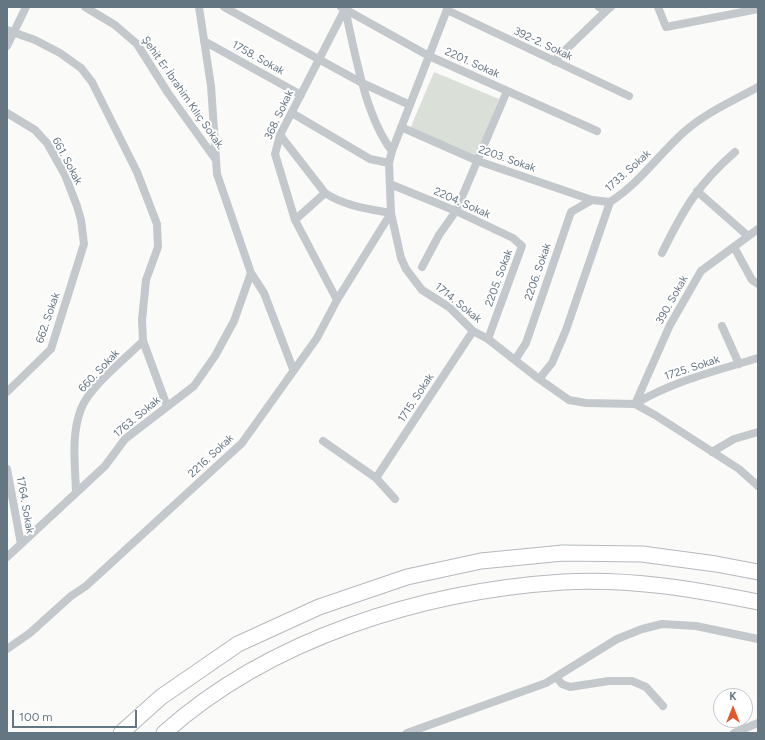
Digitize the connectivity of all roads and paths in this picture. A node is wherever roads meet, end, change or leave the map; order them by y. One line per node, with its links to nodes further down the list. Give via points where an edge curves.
1 (26, 7): 10 (street)
2 (86, 7): 29 (street, Şehit Er İbrahim Kılıç Sokak., via 137,44)
3 (199, 7): 11 (street)
4 (224, 7): 14 (street)
5 (658, 7): 9 (street, via 666,27)
6 (344, 8): 13 (street, 2201. Sokak); 14 (street, 368. Sokak); 16 (street)
7 (447, 8): 13 (street, 1714. Sokak); 15 (street, 392-2. Sokak)
8 (606, 8): 15 (street)
9 (758, 9)
10 (11, 31): 12 (street); 53 (street, via 47,46 81,68 92,82 137,172 157,224 158,247 146,280 142,320)
11 (204, 40): 19 (street, 1758. Sokak); 29 (street, via 211,86)
12 (7, 46)
13 (429, 56): 18 (street, 2201. Sokak); 21 (street, 1714. Sokak)
14 (319, 59): 16 (street); 19 (street, 368. Sokak)
15 (554, 61): 20 (street, 392-2. Sokak)
16 (362, 83): 21 (street); 27 (street, via 377,125)
17 (758, 88): 36 (street, 1733. Sokak, via 716,110 684,132)
18 (507, 91): 25 (street, 2201. Sokak); 30 (street)
19 (301, 95): 23 (street, 368. Sokak)
20 (630, 96)
21 (410, 105): 24 (street, 1714. Sokak)
22 (7, 113): 42 (street, 661. Sokak, via 35,130 47,143 65,175 82,220)
23 (292, 113): 26 (street, 368. Sokak); 31 (street, via 370,159)
24 (401, 127): 27 (street, 1714. Sokak); 30 (street, 2203. Sokak)
25 (597, 131)
26 (280, 135): 34 (street); 39 (street, 368. Sokak, via 275,154)
27 (392, 151): 31 (street, 1714. Sokak)
28 (735, 152): 33 (street, via 709,175)
29 (216, 160): 47 (street, Şehit Er İbrahim Kılıç Sokak., via 217,174)
30 (478, 161): 35 (street, 2203. Sokak); 37 (street)
31 (389, 163): 32 (street, 1714. Sokak)
32 (390, 184): 37 (street, 2204. Sokak); 38 (street, 1714. Sokak)
33 (697, 190): 41 (street); 45 (street)
34 (325, 193): 38 (street, via 354,207); 39 (street)
35 (592, 200): 36 (street, 2203. Sokak); 55 (street, 2206. Sokak, via 571,212 526,343)
36 (610, 202): 58 (street, 1733. Sokak, via 566,330 552,363)
37 (456, 211): 43 (street, 2204. Sokak, via 513,238); 46 (street, via 439,235)
38 (391, 213): 49 (street, 2216. Sokak); 51 (street, 1714. Sokak, via 401,258 412,278 422,290 449,307)
39 (295, 220): 49 (street, 368. Sokak)
40 (758, 229): 41 (street, 390. Sokak)
41 (748, 236): 44 (street, 390. Sokak)
42 (83, 237): 59 (street, 662. Sokak, via 84,244 51,349)
43 (522, 246): 52 (street, 2205. Sokak)
44 (734, 247): 48 (street, via 752,280); 60 (street, 390. Sokak, via 701,271 686,295)
45 (662, 253)
46 (422, 267)
47 (251, 273): 57 (street, Şehit Er İbrahim Kılıç Sokak., via 264,293); 61 (street, 1763. Sokak, via 234,321 215,356 194,386)
48 (758, 284)
49 (338, 300): 57 (street, 2216. Sokak, via 317,338)
50 (722, 326): 56 (street)
51 (473, 331): 52 (street, 1714. Sokak); 66 (street, 1715. Sokak)
52 (488, 339): 55 (street, 1714. Sokak)
53 (143, 341): 61 (street); 68 (street, 660. Sokak, via 91,392 81,408 74,447)
54 (758, 358): 56 (street, 1725. Sokak)
55 (515, 360): 58 (street, 1714. Sokak)
56 (739, 364): 60 (street, 1725. Sokak, via 677,382)
57 (293, 369): 77 (street, 2216. Sokak, via 242,443 86,586)
58 (539, 379): 60 (street, 1714. Sokak, via 569,400)
59 (7, 392)
60 (635, 404): 64 (street, 1714. Sokak)
61 (167, 406): 68 (street, 1763. Sokak, via 125,439 105,466)
62 (758, 432): 64 (street, via 734,439)
63 (323, 441): 66 (street)
64 (712, 452): 67 (street, 1714. Sokak, via 739,469)
65 (7, 469): 70 (street, 1764. Sokak)
66 (376, 478): 69 (street)
67 (758, 486)
68 (76, 492): 70 (street, 1763. Sokak)
69 (395, 499)
70 (21, 544): 71 (street, 1763. Sokak)
71 (7, 557)
72 (758, 572): 76 (highway, via 642,554 563,553 482,561 392,582 319,607)
73 (758, 602): 74 (highway, via 712,592 640,583 564,582 486,590 415,605)
74 (330, 634): 83 (highway, via 253,669); 84 (highway, via 254,676)
75 (758, 639): 78 (street, via 696,626 662,624 642,628 617,639)
76 (238, 644): 81 (highway, via 158,693); 82 (highway, via 161,696)
77 (7, 649)
78 (556, 678): 79 (street, via 570,687 609,681 632,681 646,687); 85 (street)
79 (663, 706)
80 (758, 722): 86 (street)
81 (111, 733)
82 (120, 733)
83 (164, 733)
84 (180, 733)
85 (407, 733)
86 (734, 733)

